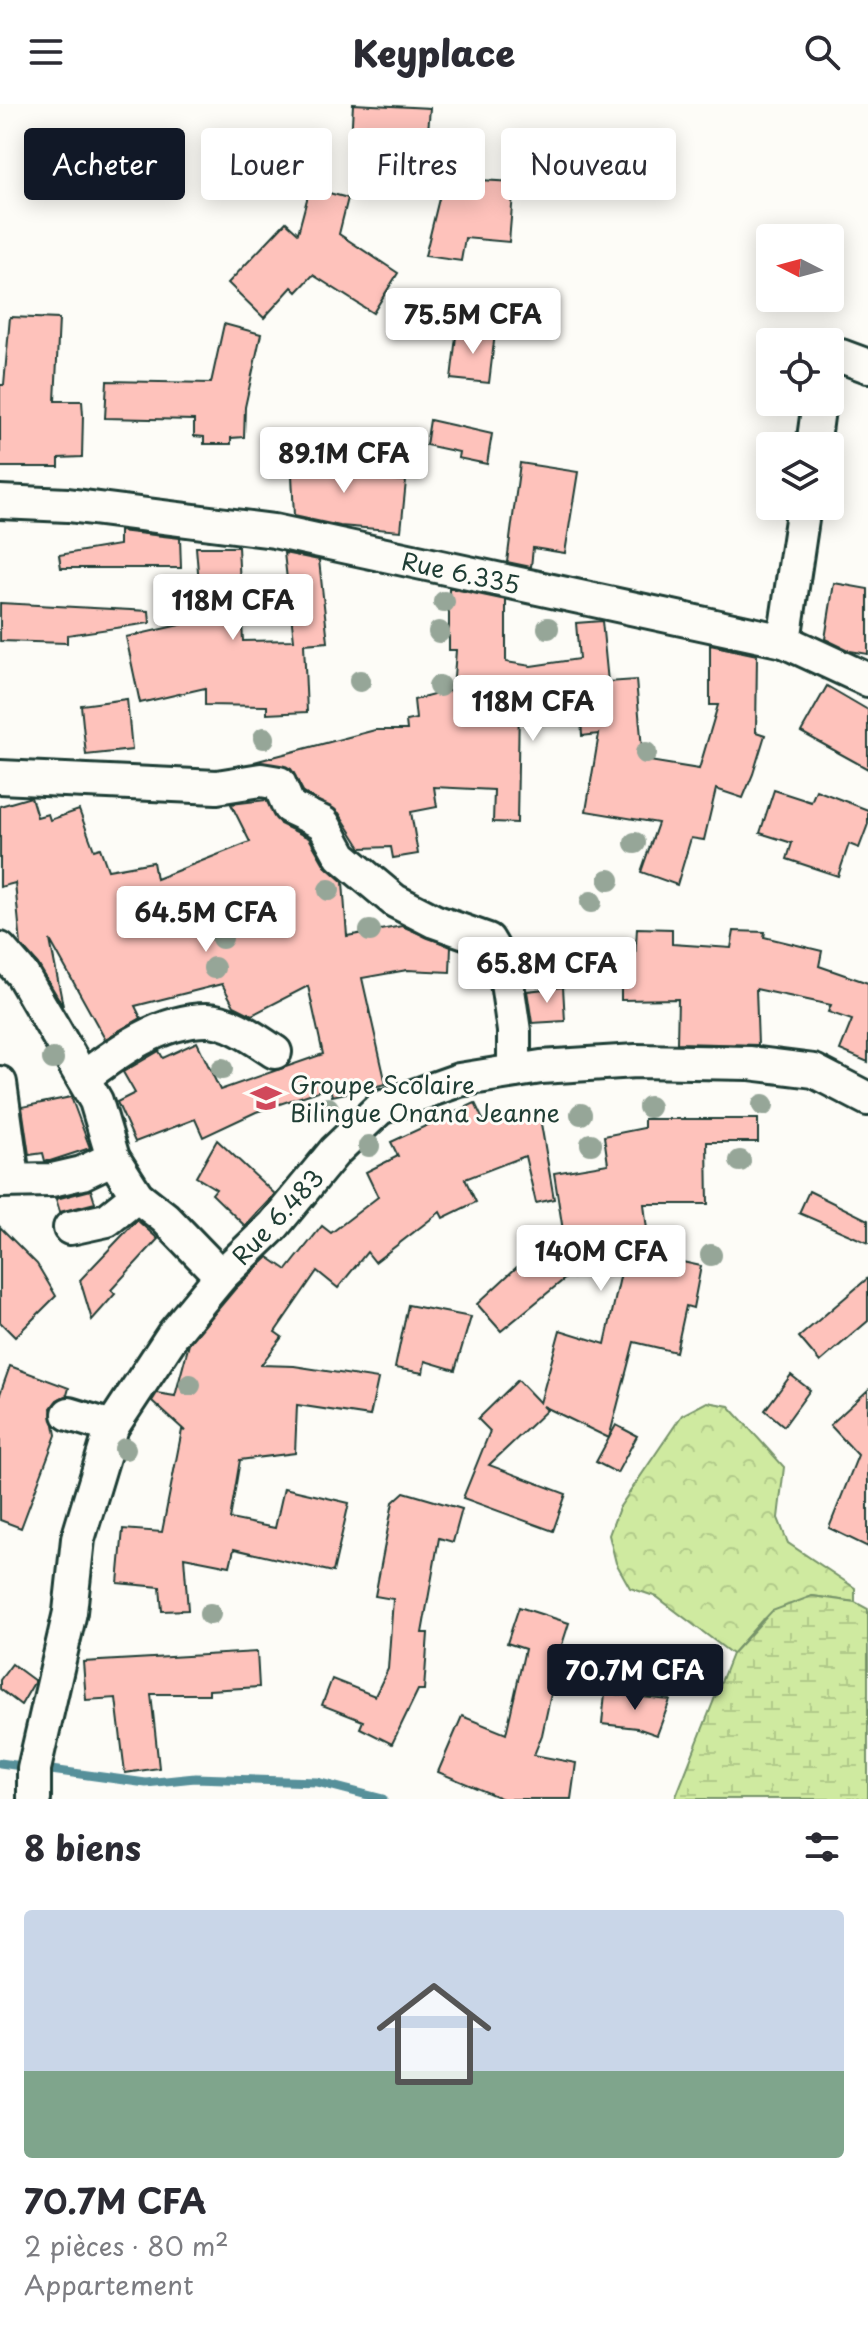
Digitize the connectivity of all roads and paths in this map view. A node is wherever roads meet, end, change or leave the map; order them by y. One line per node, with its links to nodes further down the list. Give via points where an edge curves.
1 (844, 357): 2 (street)
2 (868, 366)
3 (0, 502): 5 (street, Rue 6.335, via 68,505 274,531)
4 (802, 520): 5 (street)
5 (784, 641): 6 (street, Rue 6.335)
6 (868, 680)
7 (0, 777): 10 (street, via 217,787 261,780 279,783 289,807 323,823 341,856 395,901 488,940 505,969)
8 (0, 949): 11 (street, via 22,974)
9 (275, 1052): 11 (street, via 206,1020 139,1040)
10 (514, 1071): 13 (street, Rue 6.483, via 636,1061 749,1063 814,1071); 18 (street, Rue 6.483, via 459,1080 380,1108)
11 (83, 1078): 14 (street, via 96,1101)
12 (0, 1083): 15 (street)
13 (868, 1099)
14 (113, 1158): 15 (street, via 52,1180); 16 (street)
15 (6, 1180)
16 (137, 1196): 17 (street, via 107,1220); 18 (street)
17 (70, 1228)
18 (221, 1276): 20 (street, Rue 6.483, via 174,1333)
19 (69, 1414): 20 (street)
20 (112, 1427): 21 (street, Rue 6.483, via 78,1539 70,1612 34,1769)
21 (34, 1799)

